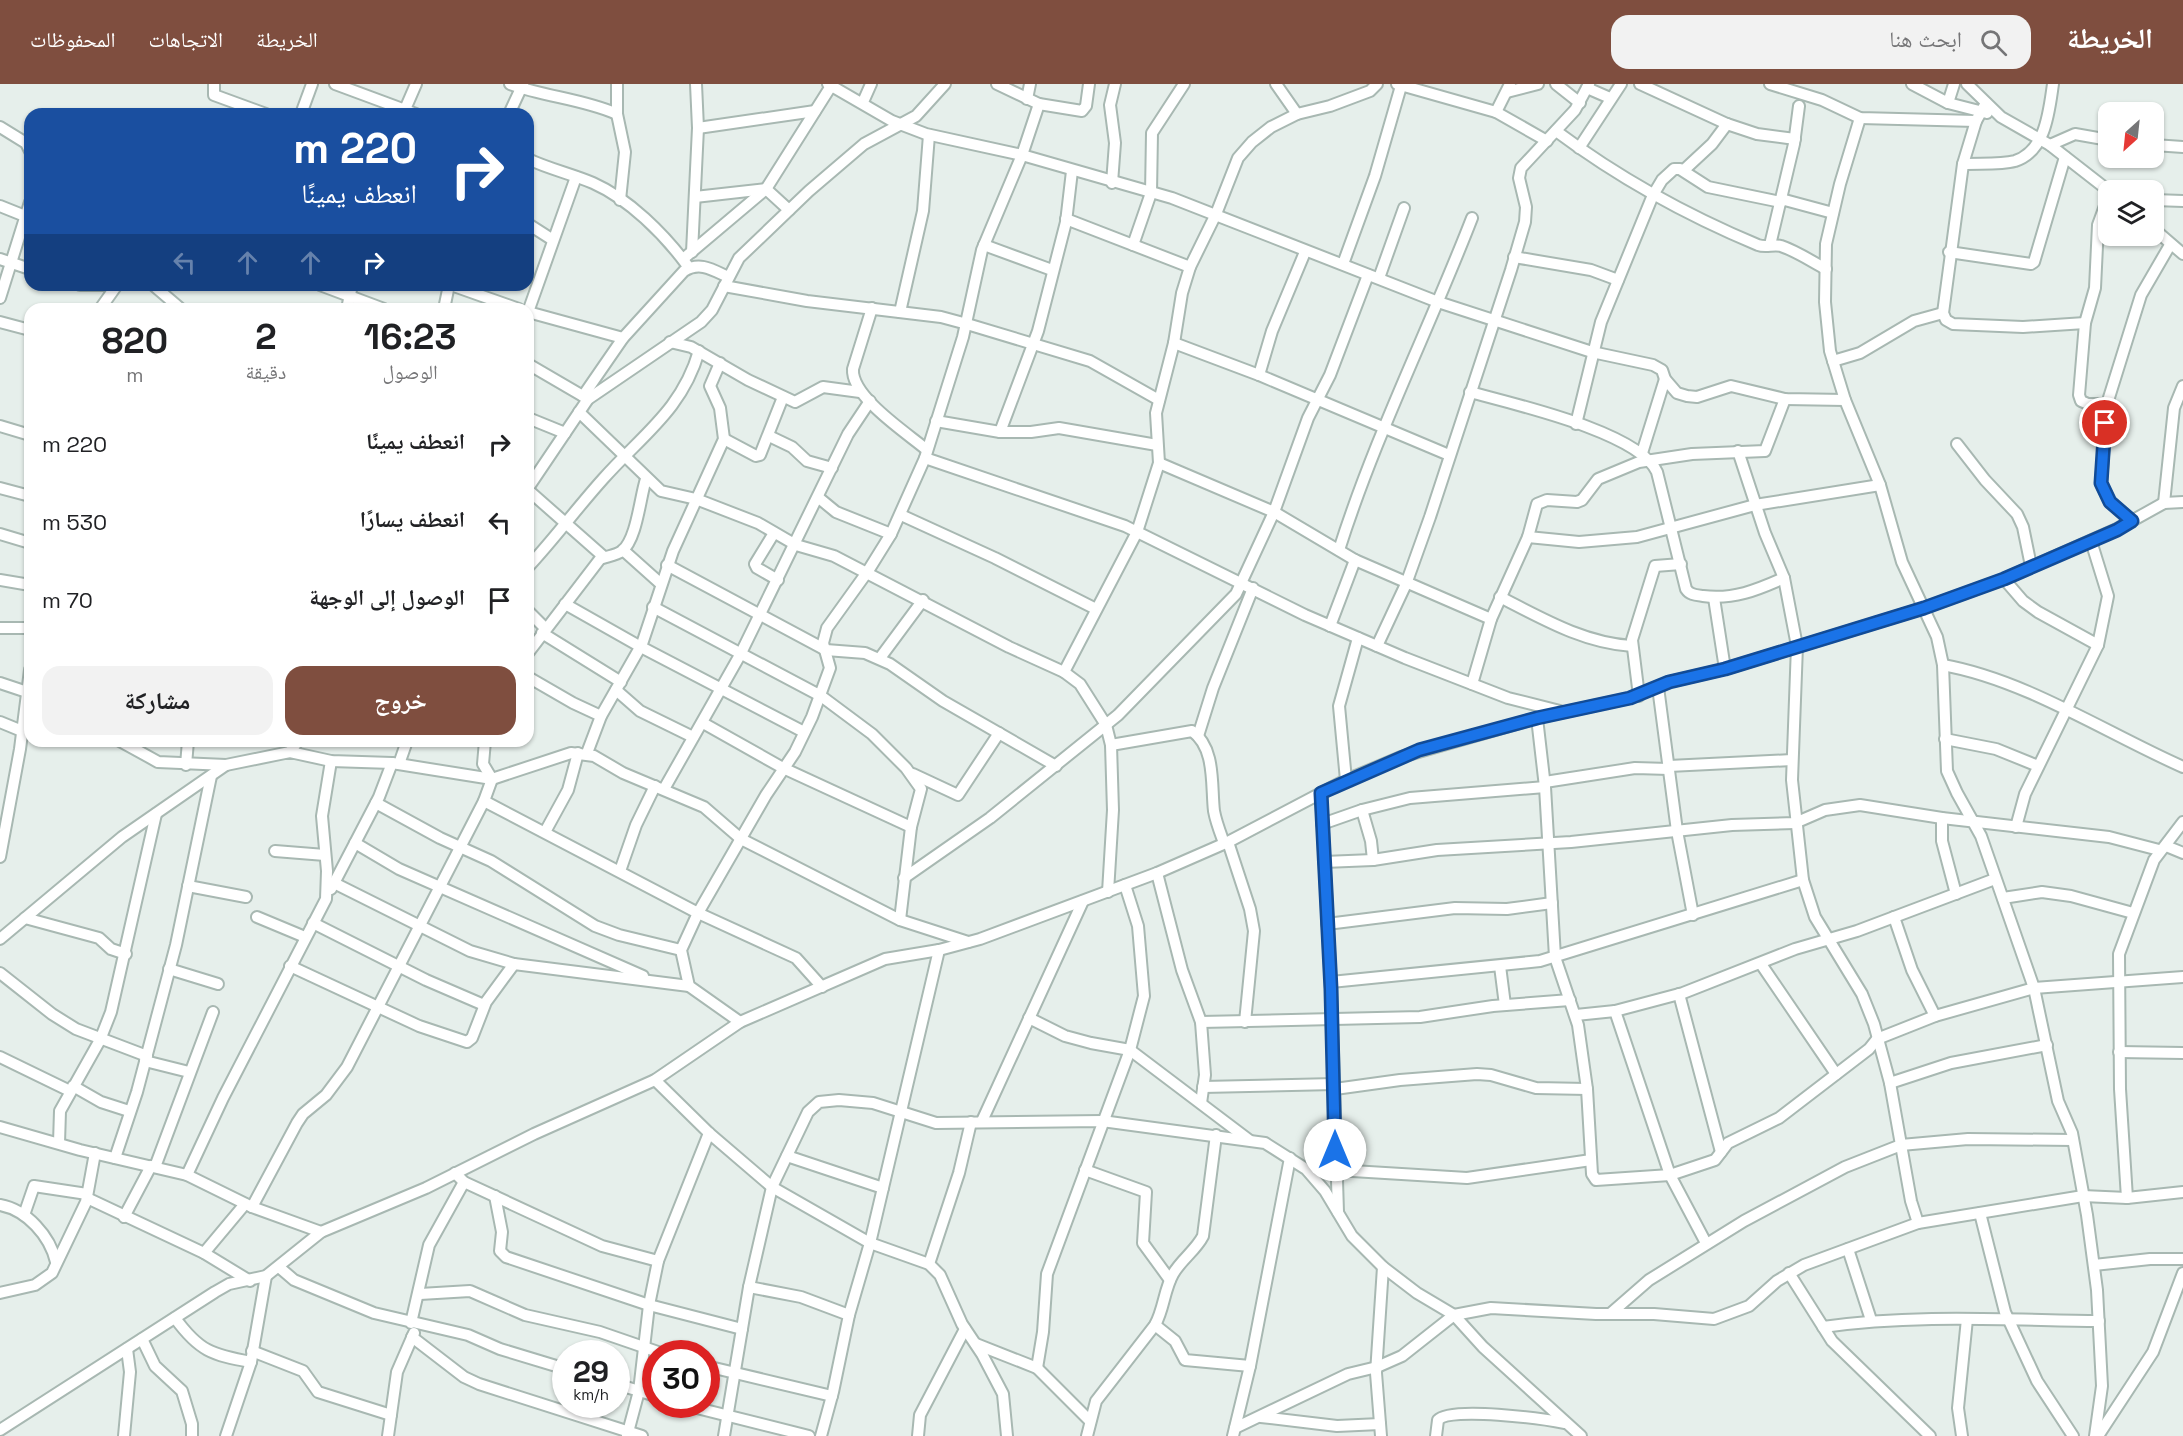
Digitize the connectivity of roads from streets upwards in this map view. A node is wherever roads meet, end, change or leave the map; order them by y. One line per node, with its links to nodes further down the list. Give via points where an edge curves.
1 (214, 84): 39 (street, via 214,95)
2 (312, 84): 40 (street)
3 (335, 84): 41 (street)
4 (416, 84): 42 (street)
5 (510, 84): 28 (street)
6 (617, 84): 47 (street)
7 (696, 84): 53 (street)
8 (871, 84): 34 (street)
9 (945, 84): 51 (street, via 930,104)
10 (997, 84): 33 (street)
11 (1030, 84): 33 (street)
12 (1089, 84): 37 (street, via 1082,111)
13 (1115, 84): 71 (street, via 1110,105 1115,142)
14 (1184, 84): 74 (street, via 1152,133)
15 (1276, 84): 48 (street)
16 (1377, 84): 48 (street, via 1350,99)
17 (1538, 84): 31 (street)
18 (1556, 84): 35 (street)
19 (1621, 84): 32 (street)
20 (1640, 84): 50 (street)
21 (1770, 84): 30 (street)
22 (1912, 84): 36 (street)
23 (1954, 84): 36 (street)
24 (1967, 84): 46 (street)
25 (2053, 84): 60 (street)
26 (829, 85): 34 (street); 44 (street)
27 (1399, 85): 45 (street); 105 (street, via 1375,176)
28 (522, 86): 43 (street); 47 (street)
29 (1588, 86): 32 (street); 35 (street)
30 (1794, 87): 49 (street)
31 (1509, 88): 45 (street)
32 (1610, 98): 63 (street)
33 (1027, 99): 37 (street)
34 (863, 102): 51 (street)
35 (1580, 103): 54 (street)
36 (1948, 103): 46 (street)
37 (1039, 104): 64 (street)
38 (1799, 106): 57 (street)
39 (250, 108)
40 (303, 108)
41 (394, 108)
42 (406, 108)
43 (511, 108)
44 (815, 111): 53 (street); 73 (street)
45 (1496, 112): 58 (street)
46 (1981, 112): 49 (street); 60 (street, via 2001,117); 67 (street)
47 (618, 114): 77 (street, via 625,152)
48 (1297, 114): 85 (street, via 1271,127 1238,158)
49 (1860, 118): 84 (street)
50 (1727, 124): 57 (street, via 1757,134); 68 (street)
51 (902, 125): 55 (street); 83 (street, via 864,144)
52 (0, 127): 59 (street)
53 (698, 129): 76 (street)
54 (1556, 131): 58 (street); 63 (street)
55 (929, 135): 64 (street); 126 (street, via 923,211)
56 (2098, 138): 60 (street, via 2075,134)
57 (1795, 139): 79 (street)
58 (1546, 141): 102 (street, via 1521,168 1526,207)
59 (24, 142)
60 (2046, 142): 65 (street); 67 (street, via 2013,162)
61 (2164, 146): 62 (street)
62 (2183, 147)
63 (1579, 148): 75 (street)
64 (1023, 155): 69 (street); 94 (street)
65 (2065, 157): 72 (street); 100 (street, via 2034,262)
66 (534, 161): 70 (street)
67 (1963, 164): 100 (street)
68 (1684, 170): 75 (street, via 1674,169); 79 (street, via 1708,187)
69 (1072, 171): 71 (street); 88 (street)
70 (576, 177): 77 (street); 93 (street)
71 (1112, 183): 74 (street)
72 (2098, 184)
73 (766, 189): 76 (street); 83 (street); 98 (street)
74 (1150, 193): 85 (street); 95 (street)
75 (1653, 195): 96 (street, via 1762,247); 111 (street)
76 (695, 197): 98 (street)
77 (621, 200): 104 (street, via 674,246)
78 (2164, 200): 80 (street)
79 (1781, 201): 84 (street); 96 (street)
80 (2183, 201)
81 (0, 206): 86 (street)
82 (1404, 208): 110 (street)
83 (789, 210): 112 (street, via 739,258)
84 (1833, 213): 108 (street, via 1826,244)
85 (1216, 214): 99 (street); 107 (street)
86 (24, 217)
87 (1472, 218): 119 (street)
88 (1066, 219): 95 (street); 109 (street)
89 (24, 224): 103 (street)
90 (2098, 225): 131 (street, via 2095,288)
91 (534, 228): 93 (street)
92 (2164, 239): 97 (street)
93 (553, 240): 124 (street)
94 (984, 245): 109 (street); 132 (street)
95 (1133, 245): 107 (street)
96 (1770, 245): 108 (street, via 1786,248)
97 (2170, 245): 101 (street); 155 (street, via 2141,295)
98 (692, 252): 104 (street)
99 (1305, 252): 105 (street); 143 (street, via 1272,331)
100 (1949, 252): 127 (street)
101 (2183, 254)
102 (1514, 257): 111 (street, via 1591,270); 129 (street)
103 (5, 261): 106 (street); 118 (street)
104 (686, 263): 112 (street, via 704,266); 134 (street)
105 (1343, 264): 110 (street)
106 (24, 267)
107 (1190, 267): 136 (street)
108 (1826, 269): 140 (street, via 1825,303)
109 (1052, 270): 137 (street)
110 (1373, 276): 119 (street); 152 (street)
111 (1618, 280): 139 (street)
112 (726, 282): 125 (street); 135 (street, via 701,322)
113 (160, 291): 120 (street)
114 (336, 291): 117 (street)
115 (351, 291): 117 (street)
116 (467, 291): 123 (street)
117 (350, 297): 121 (street); 122 (street)
118 (0, 298)
119 (1438, 302): 129 (street); 161 (street, via 1403,378)
120 (174, 303)
121 (348, 303)
122 (367, 303)
123 (502, 303)
124 (531, 303)
125 (872, 308): 126 (street); 146 (street, via 853,369)
126 (900, 312): 132 (street)
127 (1943, 313): 131 (street, via 1953,324 2023,327); 140 (street, via 1914,321 1860,353)
128 (534, 314): 134 (street)
129 (1494, 320): 139 (street); 147 (street)
130 (0, 322): 133 (street)
131 (2085, 323): 155 (street, via 2079,396 2088,404)
132 (967, 324): 137 (street); 158 (street)
133 (24, 328)
134 (623, 338): 149 (street)
135 (670, 342): 138 (street); 149 (street)
136 (1174, 343): 143 (street); 151 (street)
137 (1034, 345): 151 (street, via 1090,361); 162 (street)
138 (699, 351): 141 (street); 172 (street, via 681,396)
139 (1592, 352): 144 (street, via 1653,365 1662,370); 159 (street)
140 (1833, 360): 153 (street)
141 (720, 363): 148 (street); 166 (street, via 710,386 720,408)
142 (534, 368): 149 (street)
143 (1259, 375): 152 (street)
144 (1665, 379): 150 (street, via 1677,393 1687,396 1697,397 1731,386); 173 (street)
145 (2183, 386): 185 (street, via 2174,408)
146 (860, 392): 148 (street, via 823,387 800,401); 154 (street)
147 (1470, 392): 159 (street); 171 (street)
148 (783, 397): 165 (street)
149 (586, 398): 156 (street)
150 (1785, 399): 153 (street); 169 (street, via 1768,447 1760,452)
151 (1159, 400): 168 (street)
152 (1318, 400): 161 (street); 187 (street)
153 (1845, 400): 178 (street)
154 (870, 401): 170 (street); 175 (street)
155 (2107, 404): 189 (street, via 2101,483 2110,502)
156 (579, 412): 164 (street); 172 (street)
157 (534, 420): 164 (street)
158 (936, 421): 162 (street); 170 (street)
159 (1576, 424): 173 (street, via 1624,441)
160 (0, 426): 163 (street)
161 (1385, 429): 171 (street); 201 (street, via 1355,501)
162 (1000, 432): 168 (street, via 1059,428)
163 (24, 433)
164 (565, 433): 177 (street)
165 (769, 436): 166 (street, via 759,456); 175 (street, via 792,447 807,461)
166 (724, 439): 183 (street)
167 (1957, 444): 207 (street, via 2017,514)
168 (1157, 445): 174 (street)
169 (1738, 451): 173 (street); 186 (street)
170 (926, 454): 188 (street); 192 (street)
171 (1449, 455): 214 (street)
172 (624, 456): 176 (street); 190 (street)
173 (1646, 457): 191 (street, via 1657,472); 196 (street, via 1598,479 1578,502 1537,504)
174 (1159, 463): 187 (street); 192 (street)
175 (832, 468): 182 (street)
176 (646, 479): 183 (street, via 661,491); 200 (street, via 633,534)
177 (534, 480)
178 (1880, 485): 186 (street); 222 (street, via 1902,562)
179 (0, 488): 180 (street)
180 (24, 494)
181 (534, 495): 190 (street)
182 (819, 498): 195 (street, via 836,512); 199 (street)
183 (696, 499): 193 (street); 206 (street)
184 (2183, 502): 185 (street)
185 (2164, 503): 189 (street)
186 (1755, 505): 191 (street); 209 (street)
187 (1274, 512): 201 (street); 216 (street, via 1251,558)
188 (901, 515): 195 (street); 223 (street)
189 (2132, 521): 198 (street)
190 (565, 524): 202 (street); 203 (street)
191 (1670, 527): 196 (street, via 1637,537 1579,542); 205 (street)
192 (1137, 532): 216 (street); 223 (street)
193 (774, 533): 199 (street); 212 (street, via 755,564)
194 (0, 534): 197 (street)
195 (891, 534): 208 (street)
196 (1528, 537): 217 (street)
197 (24, 541)
198 (2091, 541): 207 (street); 233 (street, via 2108,596)
199 (796, 545): 208 (street, via 834,555); 212 (street)
200 (622, 550): 202 (street); 215 (street)
201 (1340, 550): 204 (street)
202 (604, 557): 220 (street)
203 (534, 560)
204 (1355, 560): 214 (street); 227 (street)
205 (1680, 564): 218 (street, via 1688,592); 235 (street, via 1654,568 1639,610)
206 (668, 565): 215 (street); 224 (street)
207 (2031, 566): 210 (street)
208 (868, 571): 219 (street); 238 (street, via 827,628 823,638)
209 (1784, 578): 218 (street, via 1751,592); 236 (street)
210 (2004, 579): 222 (street); 233 (street, via 2038,612)
211 (0, 580): 213 (street)
212 (778, 580): 224 (street)
213 (24, 584)
214 (1406, 584): 226 (street); 234 (street)
215 (661, 585): 221 (street)
216 (1248, 585): 227 (street); 260 (street); 264 (street)
217 (1500, 597): 226 (street); 235 (street, via 1574,634)
218 (1714, 598): 242 (street)
219 (922, 600): 240 (street); 243 (street)
220 (565, 604): 230 (street); 237 (street)
221 (653, 607): 237 (street); 239 (street)
222 (1924, 608): 236 (street); 241 (street, via 1937,637)
223 (1096, 609): 243 (street)
224 (759, 616): 238 (street); 239 (street)
225 (534, 618): 230 (street)
226 (1491, 619): 246 (street)
227 (1330, 626): 231 (street)
228 (0, 628): 229 (street)
229 (24, 628)
230 (544, 630): 232 (street); 247 (street)
231 (1358, 638): 234 (street); 288 (street, via 1340,706)
232 (534, 644)
233 (2098, 645): 253 (street)
234 (1377, 646): 246 (street)
235 (1632, 646): 252 (street)
236 (1797, 646): 242 (street); 275 (street)
237 (641, 647): 247 (street); 249 (street)
238 (826, 650): 240 (street); 251 (street, via 830,668)
239 (740, 654): 249 (street); 251 (street)
240 (880, 658): 263 (street)
241 (1943, 665): 253 (street, via 1971,671); 266 (street)
242 (1725, 669): 248 (street)
243 (1064, 672): 260 (street, via 1080,684)
244 (534, 680): 255 (street)
245 (0, 683): 250 (street)
246 (1472, 684): 254 (street)
247 (618, 686): 255 (street); 265 (street, via 640,711)
248 (1658, 687): 252 (street); 284 (street)
249 (721, 690): 259 (street); 262 (street)
250 (24, 692)
251 (821, 696): 262 (street); 285 (street, via 872,734)
252 (1639, 696): 254 (street)
253 (2065, 710): 281 (street); 282 (street)
254 (1563, 712): 257 (street)
255 (602, 716): 274 (street)
256 (24, 718): 261 (street)
257 (1537, 718): 288 (street, via 1419,750); 289 (street)
258 (0, 722): 261 (street)
259 (704, 723): 265 (street); 283 (street)
260 (1106, 725): 267 (street); 280 (street)
261 (22, 731): 292 (street)
262 (804, 732): 283 (street)
263 (999, 733): 280 (street); 285 (street, via 958,795)
264 (1198, 736): 267 (street, via 1192,731); 307 (street, via 1213,777 1214,810)
265 (693, 737): 290 (street)
266 (1945, 739): 281 (street, via 1996,749); 298 (street, via 1947,771)
267 (1111, 745): 327 (street, via 1113,810)
268 (131, 747): 278 (street, via 158,762)
269 (188, 747): 278 (street)
270 (294, 747): 273 (street)
271 (403, 747): 277 (street)
272 (484, 747): 287 (street, via 483,764)
273 (290, 752): 276 (street); 279 (street)
274 (583, 753): 287 (street); 290 (street); 305 (street)
275 (1792, 760): 284 (street); 300 (street)
276 (331, 761): 277 (street); 314 (street, via 322,816)
277 (395, 764): 287 (street); 294 (street)
278 (186, 765): 279 (street)
279 (226, 765): 286 (street)
280 (1056, 766): 320 (street)
281 (2038, 766): 303 (street)
282 (2183, 767)
283 (783, 768): 302 (street); 306 (street)
284 (1669, 768): 289 (street, via 1635,768); 304 (street)
285 (910, 773): 302 (street, via 921,789)
286 (211, 776): 296 (street); 325 (street)
287 (492, 779): 293 (street)
288 (1346, 780): 291 (street)
289 (1545, 784): 295 (street, via 1410,798); 309 (street)
290 (660, 788): 306 (street, via 704,807); 318 (street, via 636,825)
291 (1321, 793): 301 (street); 307 (street)
292 (5, 800): 315 (street)
293 (484, 801): 305 (street); 310 (street)
294 (376, 803): 308 (street); 310 (street)
295 (1362, 810): 301 (street); 316 (street)
296 (156, 814): 339 (street, via 88,864); 350 (street)
297 (1942, 818): 298 (street); 300 (street, via 1851,805 1825,810); 328 (street, via 1942,840)
298 (1972, 820): 303 (street); 321 (street)
299 (2183, 822): 311 (street)
300 (1795, 823): 304 (street); 322 (street)
301 (1322, 824): 317 (street)
302 (911, 827): 320 (street)
303 (2016, 827): 311 (street, via 2109,837)
304 (1677, 831): 309 (street); 336 (street)
305 (545, 832): 318 (street)
306 (741, 839): 334 (street); 340 (street)
307 (1226, 842): 319 (street); 380 (street, via 1250,909 1254,932)
308 (355, 843): 323 (street); 326 (street, via 399,869)
309 (1548, 843): 316 (street, via 1437,850); 333 (street)
310 (460, 846): 326 (street); 348 (street, via 606,931)
311 (2163, 848): 313 (street); 335 (street)
312 (275, 851): 314 (street)
313 (2183, 853)
314 (325, 855): 331 (street)
315 (0, 856)
316 (1373, 860): 317 (street)
317 (1324, 862): 342 (street)
318 (620, 871): 334 (street)
319 (1157, 873): 324 (street); 379 (street, via 1182,970)
320 (904, 878): 340 (street)
321 (1995, 879): 328 (street); 330 (street)
322 (1803, 880): 336 (street); 346 (street, via 1815,917)
323 (334, 883): 331 (street); 343 (street)
324 (1125, 885): 327 (street); 384 (street, via 1138,926 1144,996)
325 (188, 886): 329 (street); 357 (street)
326 (440, 886): 343 (street); 361 (street, via 486,910)
327 (1108, 892): 332 (street)
328 (1956, 894): 338 (street)
329 (246, 897)
330 (2003, 898): 335 (street, via 2042,892); 366 (street)
331 (326, 899): 341 (street)
332 (1083, 901): 347 (street); 376 (street)
333 (1552, 903): 342 (street, via 1507,909 1455,908); 351 (street)
334 (698, 913): 348 (street); 365 (street, via 796,958)
335 (2133, 913): 360 (street, via 2119,954)
336 (1693, 915): 351 (street)
337 (256, 917): 344 (street)
338 (1894, 917): 346 (street); 375 (street, via 1912,970)
339 (25, 918): 345 (street); 350 (street, via 99,938 111,949)
340 (900, 920): 347 (street)
341 (314, 923): 344 (street); 355 (street)
342 (1328, 924): 362 (street)
343 (420, 926): 352 (street, via 470,951); 355 (street)
344 (305, 937): 354 (street)
345 (0, 939)
346 (1828, 939): 353 (street); 381 (street, via 1862,994)
347 (969, 942): 349 (street)
348 (681, 950): 364 (street)
349 (939, 950): 365 (street, via 885,959); 399 (street)
350 (126, 954): 382 (street)
351 (1555, 957): 356 (street); 368 (street)
352 (514, 964): 361 (street); 370 (street)
353 (1761, 964): 367 (street); 390 (street)
354 (290, 966): 369 (street); 419 (street)
355 (400, 966): 369 (street); 370 (street)
356 (1500, 966): 362 (street); 371 (street)
357 (169, 969): 363 (street); 388 (street)
358 (0, 973): 382 (street, via 52,1014)
359 (2183, 977): 360 (street)
360 (2118, 981): 366 (street); 385 (street)
361 (654, 982): 364 (street)
362 (1331, 982): 377 (street)
363 (218, 984)
364 (689, 986): 378 (street)
365 (822, 987): 378 (street)
366 (2034, 988): 375 (street); 383 (street)
367 (1680, 994): 372 (street); 409 (street)
368 (1570, 1000): 371 (street); 374 (street)
369 (379, 1005): 370 (street, via 419,1026 467,1042); 430 (street, via 338,1082 297,1122)
370 (484, 1005)
371 (1505, 1005): 377 (street, via 1420,1017)
372 (1615, 1011): 374 (street); 420 (street)
373 (213, 1012): 389 (street)
374 (1576, 1015): 396 (street)
375 (1935, 1016): 381 (street)
376 (1029, 1018): 384 (street, via 1074,1038); 400 (street)
377 (1330, 1019): 380 (street); 394 (street)
378 (740, 1022): 391 (street)
379 (1201, 1022): 380 (street); 393 (street)
380 (1245, 1022)
381 (1878, 1039): 390 (street); 392 (street)
382 (100, 1040): 388 (street); 395 (street)
383 (2047, 1045): 392 (street, via 1951,1063); 406 (street, via 2058,1101)
384 (1130, 1050): 397 (street); 401 (street)
385 (2120, 1052): 386 (street); 428 (street)
386 (2183, 1053)
387 (0, 1057): 395 (street)
388 (146, 1059): 389 (street); 398 (street)
389 (189, 1072): 415 (street)
390 (1836, 1074): 409 (street, via 1779,1118 1728,1143)
391 (655, 1080): 403 (street); 418 (street)
392 (1890, 1083): 408 (street)
393 (1203, 1087): 394 (street); 397 (street)
394 (1335, 1087): 396 (street, via 1477,1074 1536,1088); 417 (street)
395 (72, 1088): 398 (street); 407 (street, via 60,1111)
396 (1587, 1089): 414 (street)
397 (1201, 1103): 405 (street)
398 (129, 1111): 412 (street)
399 (900, 1111): 400 (street, via 936,1123); 411 (street, via 861,1100 819,1102 808,1112); 423 (street)
400 (977, 1121): 401 (street); 444 (street)
401 (1102, 1121): 404 (street); 416 (street)
402 (0, 1127): 407 (street)
403 (709, 1133): 422 (street); 442 (street)
404 (1216, 1135): 405 (street); 451 (street, via 1203,1236)
405 (1249, 1140): 413 (street, via 1265,1143)
406 (2073, 1140): 408 (street, via 1968,1139); 427 (street)
407 (59, 1143): 410 (street)
408 (1901, 1145): 435 (street); 438 (street, via 1845,1167)
409 (1720, 1152): 420 (street, via 1714,1160)
410 (95, 1154): 412 (street); 425 (street)
411 (787, 1155): 422 (street); 423 (street)
412 (115, 1158): 415 (street)
413 (1290, 1158): 433 (street, via 1325,1191); 478 (street)
414 (1591, 1160): 417 (street, via 1467,1178); 420 (street, via 1594,1178 1599,1181)
415 (153, 1166): 419 (street); 434 (street)
416 (1084, 1170): 451 (street, via 1146,1192 1143,1243); 480 (street, via 1047,1274)
417 (1336, 1170): 433 (street)
418 (455, 1173): 421 (street); 436 (street)
419 (187, 1175): 430 (street)
420 (1670, 1175): 438 (street)
421 (464, 1182): 426 (street); 455 (street, via 429,1245)
422 (772, 1187): 437 (street); 453 (street)
423 (883, 1188): 437 (street)
424 (2183, 1192): 428 (street)
425 (87, 1196): 432 (street, via 34,1186); 434 (street); 443 (street)
426 (495, 1196): 442 (street, via 602,1246); 456 (street, via 501,1220 502,1254)
427 (2083, 1196): 428 (street); 431 (street); 445 (street)
428 (2127, 1198)
429 (0, 1205): 432 (street)
430 (248, 1205): 436 (street); 440 (street)
431 (1980, 1213): 435 (street); 463 (street)
432 (24, 1215): 443 (street, via 53,1247)
433 (1338, 1215): 447 (street)
434 (123, 1217): 440 (street)
435 (1918, 1223): 439 (street)
436 (321, 1232): 446 (street)
437 (870, 1243): 444 (street); 458 (street)
438 (1706, 1243): 457 (street, via 1649,1280)
439 (1848, 1249): 448 (street); 462 (street)
440 (204, 1253): 452 (street)
441 (2183, 1259): 445 (street)
442 (658, 1261): 456 (street)
443 (56, 1262): 454 (street, via 46,1280)
444 (929, 1264): 469 (street, via 940,1275)
445 (2094, 1265): 464 (street)
446 (280, 1268): 450 (street); 465 (street, via 294,1280 374,1313)
447 (1383, 1268): 459 (street); 479 (street)
448 (1789, 1273): 457 (street, via 1749,1306 1714,1319); 467 (street)
449 (2183, 1273): 515 (street, via 2153,1352)
450 (266, 1276): 452 (street); 476 (street)
451 (1170, 1280): 466 (street)
452 (250, 1281): 460 (street, via 228,1284)
453 (749, 1287): 458 (street, via 801,1297); 468 (street)
454 (0, 1293)
455 (420, 1294): 465 (street); 474 (street, via 470,1291 525,1315 600,1332)
456 (649, 1305): 468 (street); 472 (street)
457 (1611, 1314): 459 (street, via 1491,1308)
458 (849, 1315): 487 (street)
459 (1454, 1315): 479 (street, via 1402,1356); 493 (street)
460 (175, 1318): 471 (street); 476 (street, via 189,1337 209,1352)
461 (1967, 1319): 462 (street); 463 (street); 513 (street, via 1958,1408)
462 (1871, 1320): 467 (street)
463 (2009, 1320): 464 (street); 514 (street, via 2037,1381)
464 (2099, 1321): 515 (street, via 2102,1386)
465 (414, 1324): 470 (street); 477 (street, via 468,1335)
466 (1155, 1325): 478 (street, via 1175,1341 1185,1360); 492 (street, via 1096,1401)
467 (1823, 1327): 512 (street, via 1832,1341)
468 (742, 1329): 483 (street)
469 (965, 1329): 473 (street); 506 (street, via 920,1415)
470 (412, 1336): 488 (street, via 398,1372); 497 (street, via 464,1377 479,1384)
471 (142, 1339): 475 (street); 499 (street, via 155,1366 182,1391)
472 (646, 1340)
473 (976, 1344): 480 (street); 507 (street, via 1004,1394)
474 (642, 1347)
475 (127, 1348): 495 (street); 498 (street, via 130,1372)
476 (252, 1356): 488 (street, via 303,1371 320,1393); 500 (street)
477 (552, 1365)
478 (1250, 1366): 496 (street)
479 (1377, 1367): 491 (street, via 1348,1374); 494 (street)
480 (1037, 1368): 492 (street)
481 (642, 1370): 485 (street)
482 (720, 1370): 483 (street)
483 (734, 1374): 487 (street); 490 (street)
484 (630, 1388): 485 (street)
485 (639, 1391): 486 (street); 497 (street)
486 (642, 1392)
487 (832, 1396): 505 (street)
488 (392, 1415): 501 (street)
489 (720, 1415): 490 (street)
490 (728, 1417): 503 (street); 504 (street)
491 (1261, 1417): 494 (street, via 1337,1426); 496 (street)
492 (1090, 1421): 508 (street)
493 (1565, 1423): 510 (street, via 1483,1414 1445,1415 1438,1420); 511 (street)
494 (1380, 1424): 509 (street)
495 (0, 1430)
496 (1234, 1432)
497 (628, 1433): 502 (street)
498 (124, 1436)
499 (192, 1436)
500 (226, 1436)
501 (388, 1436)
502 (642, 1436)
503 (724, 1436)
504 (809, 1436)
505 (821, 1436)
506 (918, 1436)
507 (1007, 1436)
508 (1088, 1436)
509 (1381, 1436)
510 (1436, 1436)
511 (1581, 1436)
512 (1930, 1436)
513 (1962, 1436)
514 (2073, 1436)
515 (2097, 1436)

